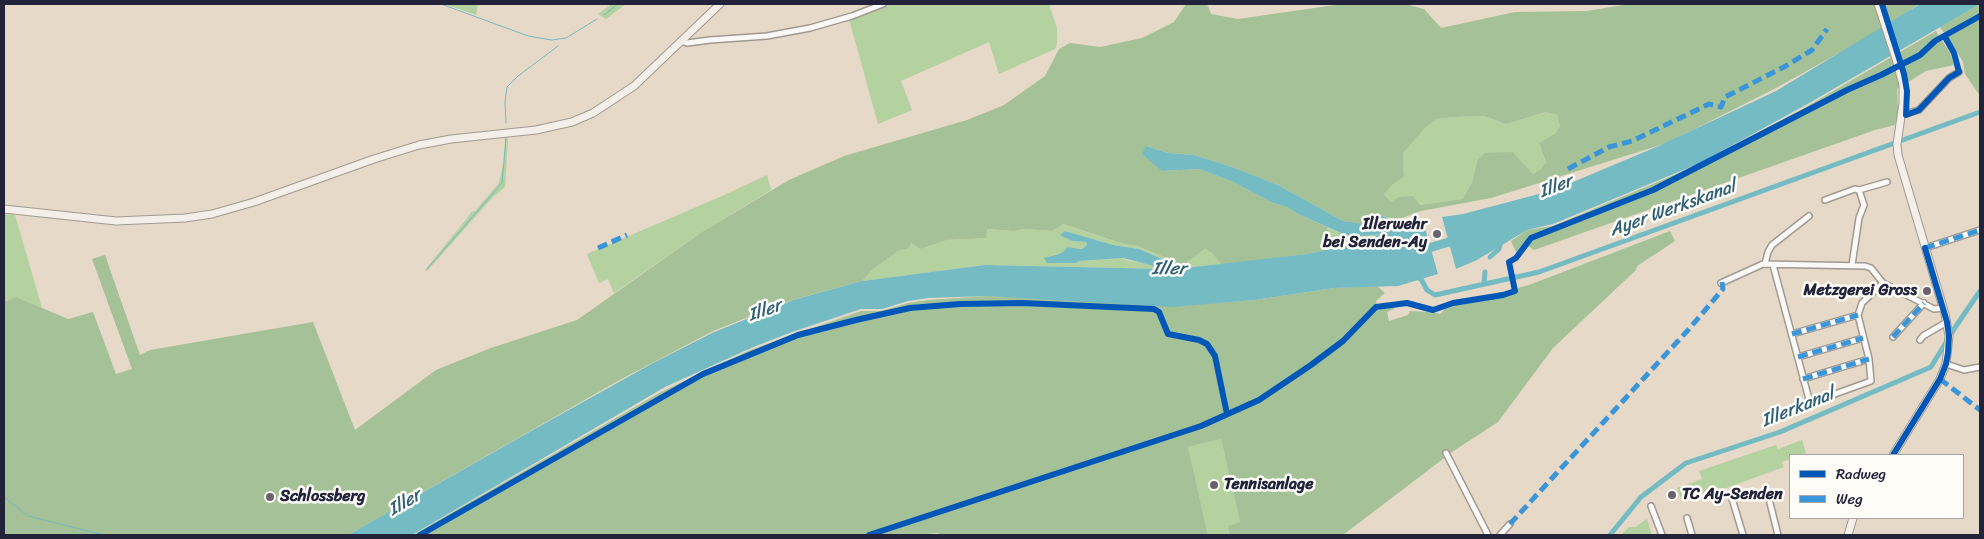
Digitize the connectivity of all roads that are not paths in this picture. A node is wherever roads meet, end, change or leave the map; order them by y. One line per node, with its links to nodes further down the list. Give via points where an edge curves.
1 (720, 4): 4 (main road)
2 (883, 4): 4 (street, via 810,28 767,36)
3 (1878, 4): 6 (main road, via 1903,85)
4 (681, 41): 10 (main road, via 634,86 593,113 572,122 536,130 419,145 212,214 135,221)
5 (1959, 72): 6 (street, via 1919,110)
6 (1902, 115): 13 (main road, via 1898,150)
7 (1887, 182): 8 (street)
8 (1862, 189): 9 (street); 16 (street, via 1864,205)
9 (1825, 200)
10 (4, 209)
11 (1809, 216): 14 (street, via 1772,245)
12 (1980, 230): 13 (street)
13 (1925, 248): 20 (main road)
14 (1765, 264): 15 (street); 18 (street)
15 (1773, 265): 16 (street); 23 (street)
16 (1852, 265): 17 (street, via 1871,268)
17 (1883, 282): 19 (street); 21 (street, via 1862,302)
18 (1721, 283)
19 (1924, 304): 20 (street, via 1934,309); 24 (street)
20 (1943, 308): 22 (main road)
21 (1858, 315): 23 (street); 25 (street)
22 (1947, 324): 26 (street); 29 (main road)
23 (1792, 334): 27 (street)
24 (1893, 337)
25 (1863, 338): 27 (street); 28 (street)
26 (1920, 340)
27 (1798, 356): 31 (street)
28 (1869, 359): 31 (street); 31 (street, via 1871,381 1810,403)
29 (1946, 364): 30 (street, via 1964,370); 33 (main road)
30 (1980, 368)
31 (1804, 379)
32 (1446, 453): 40 (street)
33 (1894, 454)
34 (1731, 495): 44 (street)
35 (1770, 503): 45 (street)
36 (1651, 506): 42 (street)
37 (1687, 518): 43 (street)
38 (1852, 519): 46 (main road)
39 (1510, 524): 41 (street)
40 (1488, 535)
41 (1500, 535)
42 (1662, 535)
43 (1692, 535)
44 (1743, 535)
45 (1778, 535)
46 (1848, 535)

